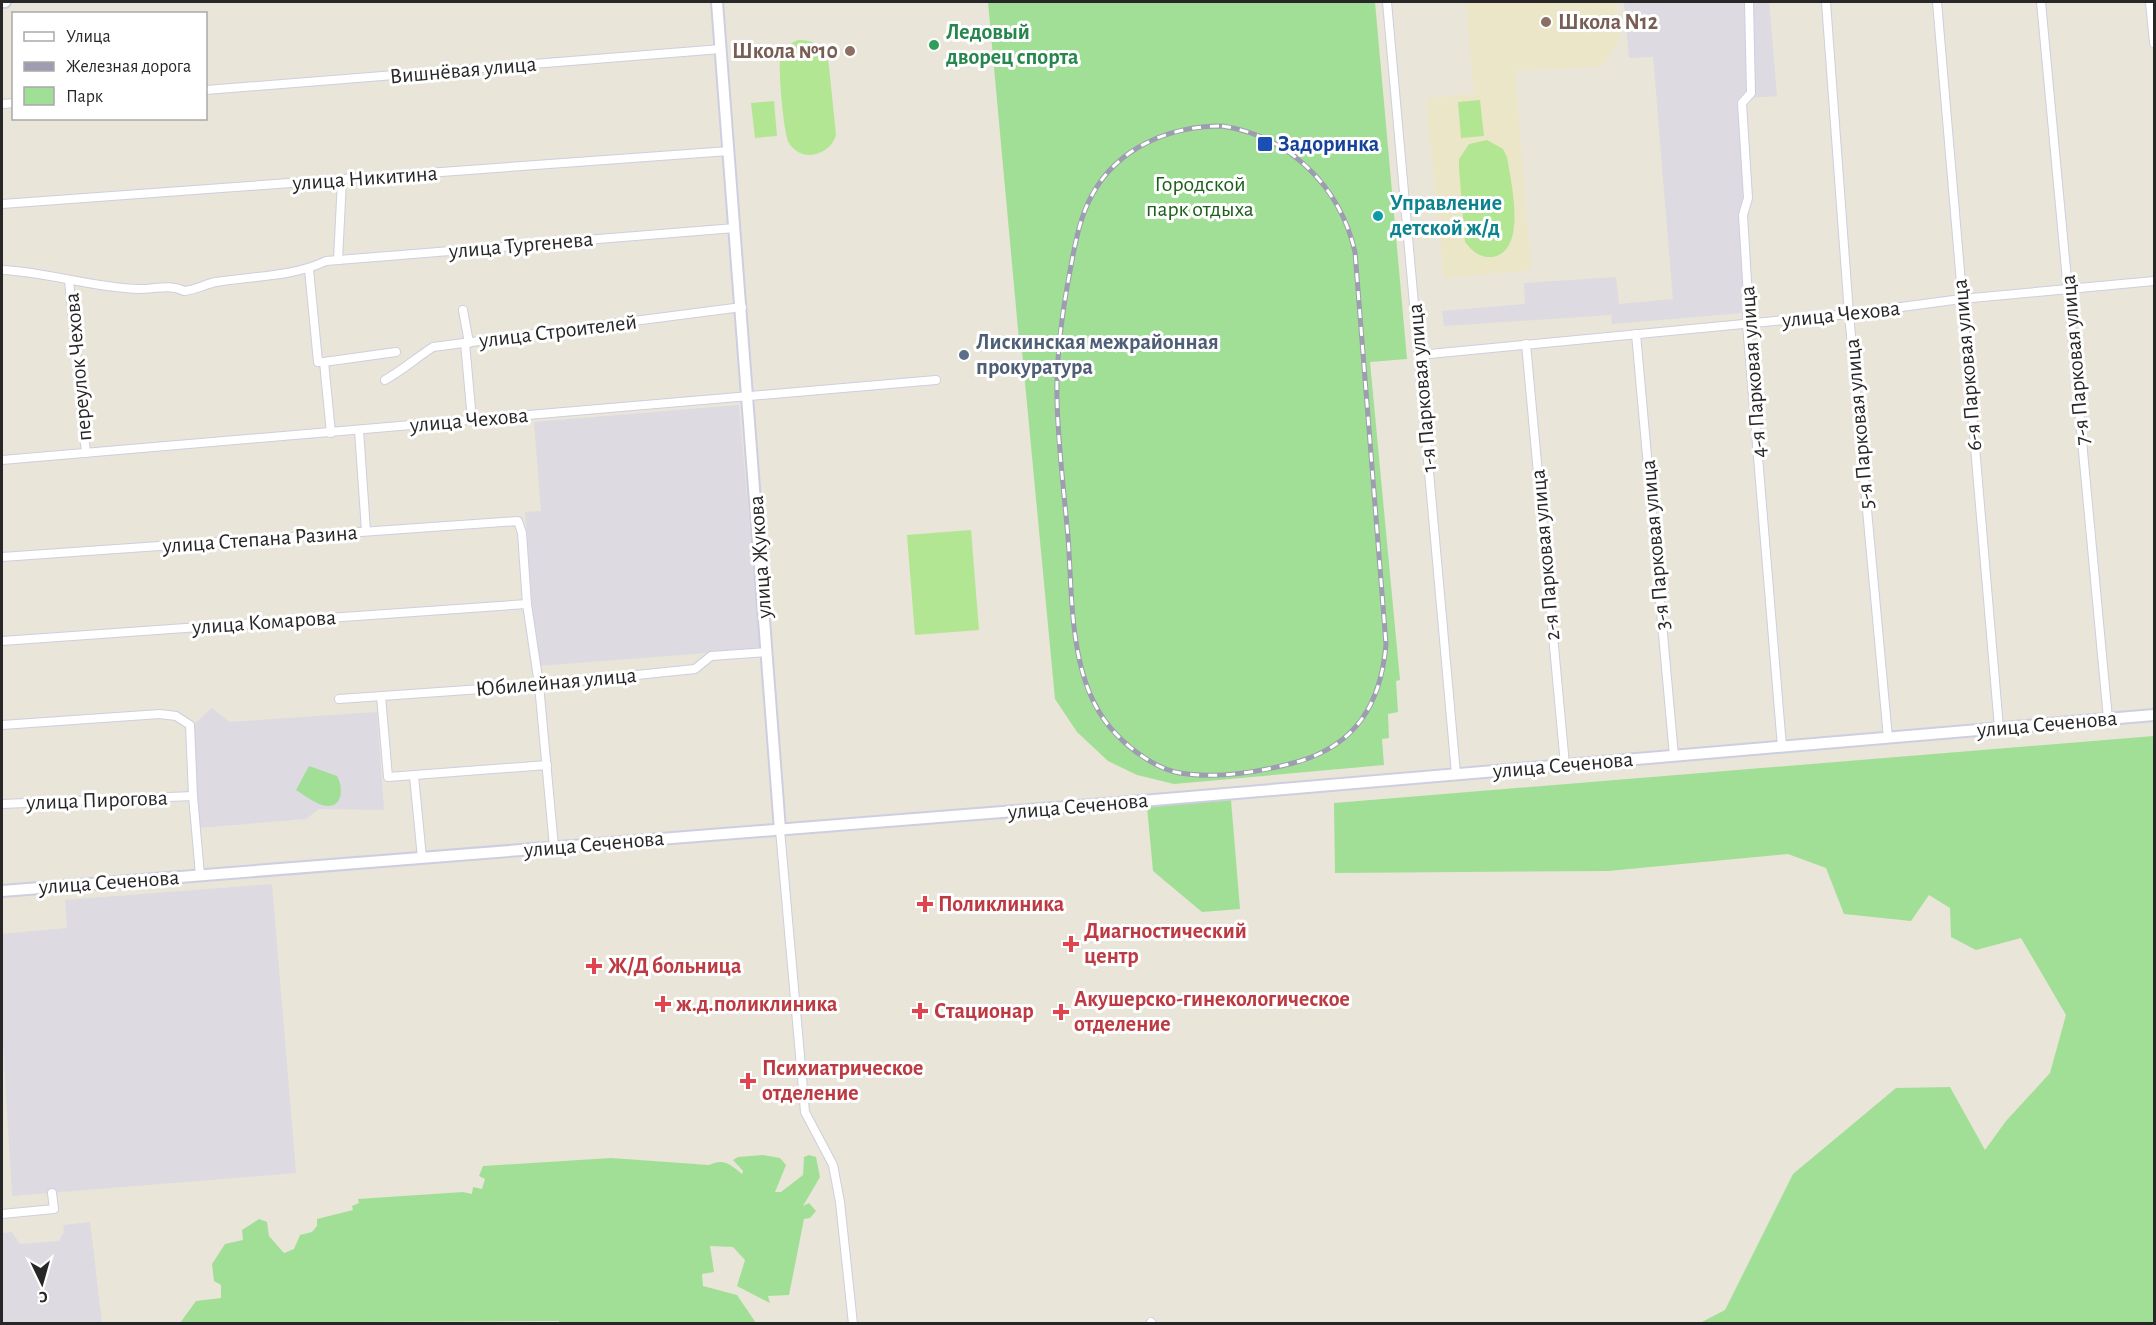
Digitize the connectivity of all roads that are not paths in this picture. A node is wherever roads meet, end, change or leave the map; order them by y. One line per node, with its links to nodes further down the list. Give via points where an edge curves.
1 (717, 2): 9 (main road, улица Жукова)
2 (1387, 2): 30 (street, 1-я Парковая улица)
3 (1749, 2): 25 (street, 4-я Парковая улица, via 1751,93 1742,103 1748,198 1743,214)
4 (1826, 2): 24 (street, 5-я Парковая улица)
5 (1937, 2): 21 (street, 6-я Парковая улица)
6 (2041, 2): 20 (street, 7-я Парковая улица)
7 (2150, 2): 8 (street)
8 (2154, 43)
9 (721, 49): 10 (street, Вишнёвая улица); 11 (main road, улица Жукова)
10 (207, 90)
11 (729, 151): 12 (street, улица Никитина); 14 (main road, улица Жукова)
12 (342, 180): 13 (street, улица Никитина); 15 (street)
13 (2, 204)
14 (735, 228): 15 (street, улица Тургенева); 22 (main road, улица Жукова)
15 (338, 260): 16 (street, улица Тургенева)
16 (309, 269): 18 (street, переулок Чехова, via 211,283 184,291 175,287 123,288); 31 (street, via 318,362)
17 (2, 270): 18 (street, переулок Чехова)
18 (69, 280): 38 (street, переулок Чехова)
19 (2154, 281): 20 (street, улица Чехова)
20 (2068, 288): 21 (street, улица Чехова); 49 (street, 7-я Парковая улица)
21 (1961, 299): 24 (street, улица Чехова); 51 (street, 6-я Парковая улица)
22 (742, 308): 27 (street, улица Строителей); 34 (main road, улица Жукова)
23 (463, 310): 27 (street)
24 (1849, 314): 25 (street, улица Чехова); 52 (street, 5-я Парковая улица)
25 (1747, 324): 26 (street, улица Чехова); 53 (street, 4-я Парковая улица)
26 (1636, 334): 28 (street, улица Чехова); 54 (street, 3-я Парковая улица)
27 (467, 343): 32 (street, улица Строителей, via 433,347); 35 (street)
28 (1526, 344): 30 (street, улица Чехова); 56 (street, 2-я Парковая улица)
29 (396, 352): 31 (street)
30 (1419, 355): 57 (street, 1-я Парковая улица)
31 (324, 362): 37 (street)
32 (385, 380)
33 (936, 380): 34 (street, улица Чехова)
34 (748, 396): 35 (street, улица Чехова); 44 (main road, улица Жукова)
35 (472, 420): 36 (street, улица Чехова)
36 (359, 430): 37 (street, улица Чехова); 40 (street)
37 (331, 433): 38 (street, улица Чехова)
38 (86, 453): 39 (street, улица Чехова)
39 (2, 460)
40 (366, 531): 41 (street, улица Степана Разина); 42 (street, улица Степана Разина, via 518,521)
41 (2, 557)
42 (527, 604): 43 (street, улица Комарова); 45 (street)
43 (2, 641)
44 (767, 652): 45 (street, Юбилейная улица, via 711,656 695,669); 61 (main road, улица Жукова)
45 (539, 685): 46 (street, Юбилейная улица); 55 (street)
46 (381, 696): 47 (street, Юбилейная улица); 58 (street, via 387,777)
47 (339, 699)
48 (2154, 715): 49 (main road, улица Сеченова)
49 (2108, 719): 51 (main road, улица Сеченова)
50 (2, 726): 59 (street, via 176,716 190,725)
51 (1999, 728): 52 (main road, улица Сеченова)
52 (1888, 738): 53 (main road, улица Сеченова)
53 (1782, 747): 54 (main road, улица Сеченова)
54 (1674, 756): 56 (main road, улица Сеченова)
55 (547, 765): 58 (street); 62 (street)
56 (1565, 765): 57 (main road, улица Сеченова)
57 (1456, 774): 61 (main road, улица Сеченова)
58 (414, 776): 63 (street)
59 (193, 796): 60 (street, улица Пирогова); 64 (street)
60 (2, 804)
61 (780, 830): 62 (main road, улица Сеченова); 68 (street, улица Жукова, via 806,1112 834,1165)
62 (554, 847): 63 (main road, улица Сеченова)
63 (422, 858): 64 (main road, улица Сеченова)
64 (200, 875): 65 (main road, улица Сеченова)
65 (2, 891)
66 (52, 1193): 67 (street, via 54,1209)
67 (2, 1214)
68 (853, 1323)

